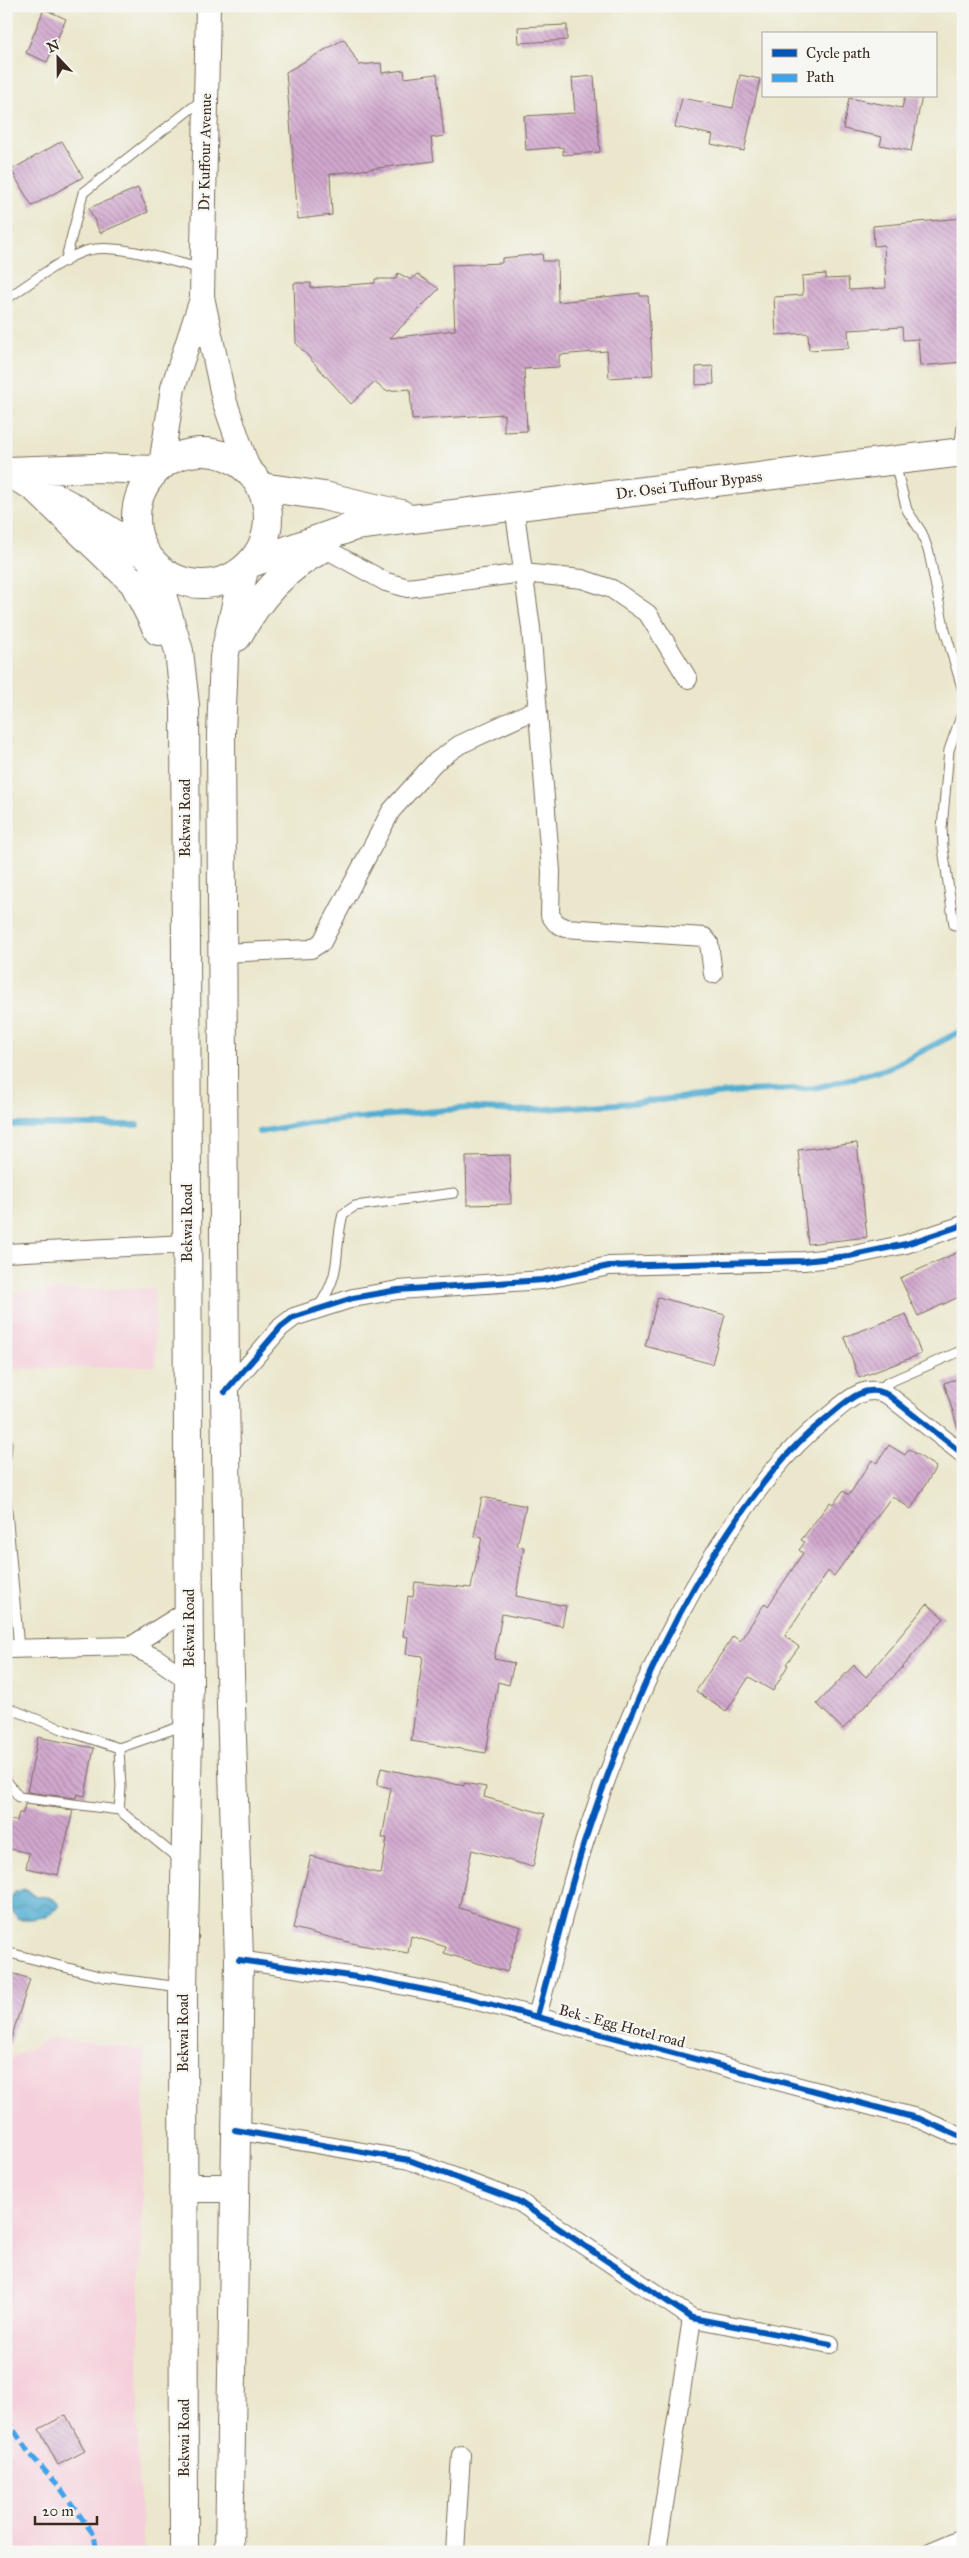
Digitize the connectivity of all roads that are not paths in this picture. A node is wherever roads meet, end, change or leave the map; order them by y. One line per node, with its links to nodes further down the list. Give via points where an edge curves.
1 (208, 6): 2 (main road, Dr Kuffour Avenue)
2 (206, 97): 3 (lane, via 83,193); 4 (main road, Dr Kuffour Avenue)
3 (65, 262): 4 (lane, via 88,250 111,248); 6 (lane)
4 (202, 269): 5 (main road, Dr Kuffour Avenue)
5 (202, 297): 10 (main road, via 173,388); 12 (main road, via 224,400)
6 (6, 299)
7 (963, 419): 8 (lane)
8 (961, 452): 9 (highway, Dr. Osei Tuffour Bypass)
9 (894, 461): 14 (highway, Dr. Osei Tuffour Bypass); 22 (lane, via 907,510 922,533 929,552 944,627)
10 (158, 468): 11 (highway); 12 (highway, via 178,456 196,451 215,452 233,458); 17 (highway, via 142,490 136,512 138,535)
11 (6, 472): 13 (highway)
12 (255, 478): 15 (highway, Dr. Osei Tuffour Bypass); 18 (highway, via 269,513 266,540)
13 (33, 486): 17 (highway, via 75,508); 23 (highway, via 134,583 150,612)
14 (514, 506): 15 (highway, Dr. Osei Tuffour Bypass); 19 (street)
15 (404, 519): 16 (highway); 18 (highway, Dr. Osei Tuffour Bypass, via 343,529)
16 (324, 548): 19 (street, via 386,582 408,588); 20 (highway, via 284,573 256,604)
17 (150, 559): 18 (highway, via 167,575 186,582 206,584 226,580); 23 (highway, Bekwai Road, via 180,651)
18 (248, 566): 20 (highway)
19 (523, 573): 21 (street, via 582,579 612,589 648,614); 24 (street)
20 (224, 657): 28 (highway)
21 (688, 679)
22 (963, 691)
23 (185, 705): 32 (highway, Bekwai Road)
24 (537, 709): 28 (street, via 459,745 434,763 391,811 322,942 311,948); 29 (street, via 551,871 550,915 565,928 704,936 709,942)
25 (963, 711): 26 (lane)
26 (961, 726): 27 (lane, via 949,750 942,828)
27 (954, 925)
28 (222, 953): 37 (highway)
29 (713, 974)
30 (454, 1193): 34 (lane, via 355,1206 343,1214 336,1274 330,1290)
31 (963, 1225): 34 (street, via 906,1244 849,1256 804,1261 609,1266 543,1280 398,1290)
32 (187, 1244): 33 (street); 42 (highway, Bekwai Road)
33 (6, 1253)
34 (316, 1309): 37 (street, via 294,1317 281,1327)
35 (963, 1350): 36 (lane)
36 (879, 1390): 39 (street); 55 (street, via 854,1396 800,1439 748,1502 700,1574 642,1687 587,1835)
37 (225, 1392): 53 (highway)
38 (7, 1442): 40 (lane)
39 (963, 1454)
40 (6, 1456)
41 (6, 1499): 44 (lane)
42 (188, 1610): 43 (street); 45 (highway, Bekwai Road)
43 (131, 1646): 44 (street); 45 (street, via 156,1658)
44 (13, 1649)
45 (189, 1681): 47 (highway, Bekwai Road)
46 (6, 1706): 48 (lane)
47 (188, 1724): 48 (lane); 51 (highway, Bekwai Road)
48 (119, 1748): 50 (lane)
49 (6, 1780): 50 (lane, via 19,1797)
50 (119, 1810): 51 (lane)
51 (187, 1866): 54 (highway, Bekwai Road)
52 (6, 1952): 54 (lane, via 103,1977)
53 (239, 1960): 55 (street, Bek - Egg Hotel road, via 370,1979); 56 (highway)
54 (183, 1988): 58 (highway, Bekwai Road)
55 (537, 2016): 57 (street, Bek - Egg Hotel road, via 920,2119)
56 (235, 2130): 59 (highway); 60 (street, via 408,2160 518,2201)
57 (963, 2138)
58 (183, 2188): 59 (highway); 64 (highway, Bekwai Road)
59 (234, 2188): 65 (highway)
60 (692, 2318): 61 (street); 67 (street)
61 (830, 2344)
62 (461, 2455): 66 (street)
63 (963, 2538): 68 (street)
64 (184, 2552)
65 (229, 2552)
66 (456, 2552)
67 (656, 2552)
68 (930, 2552)

